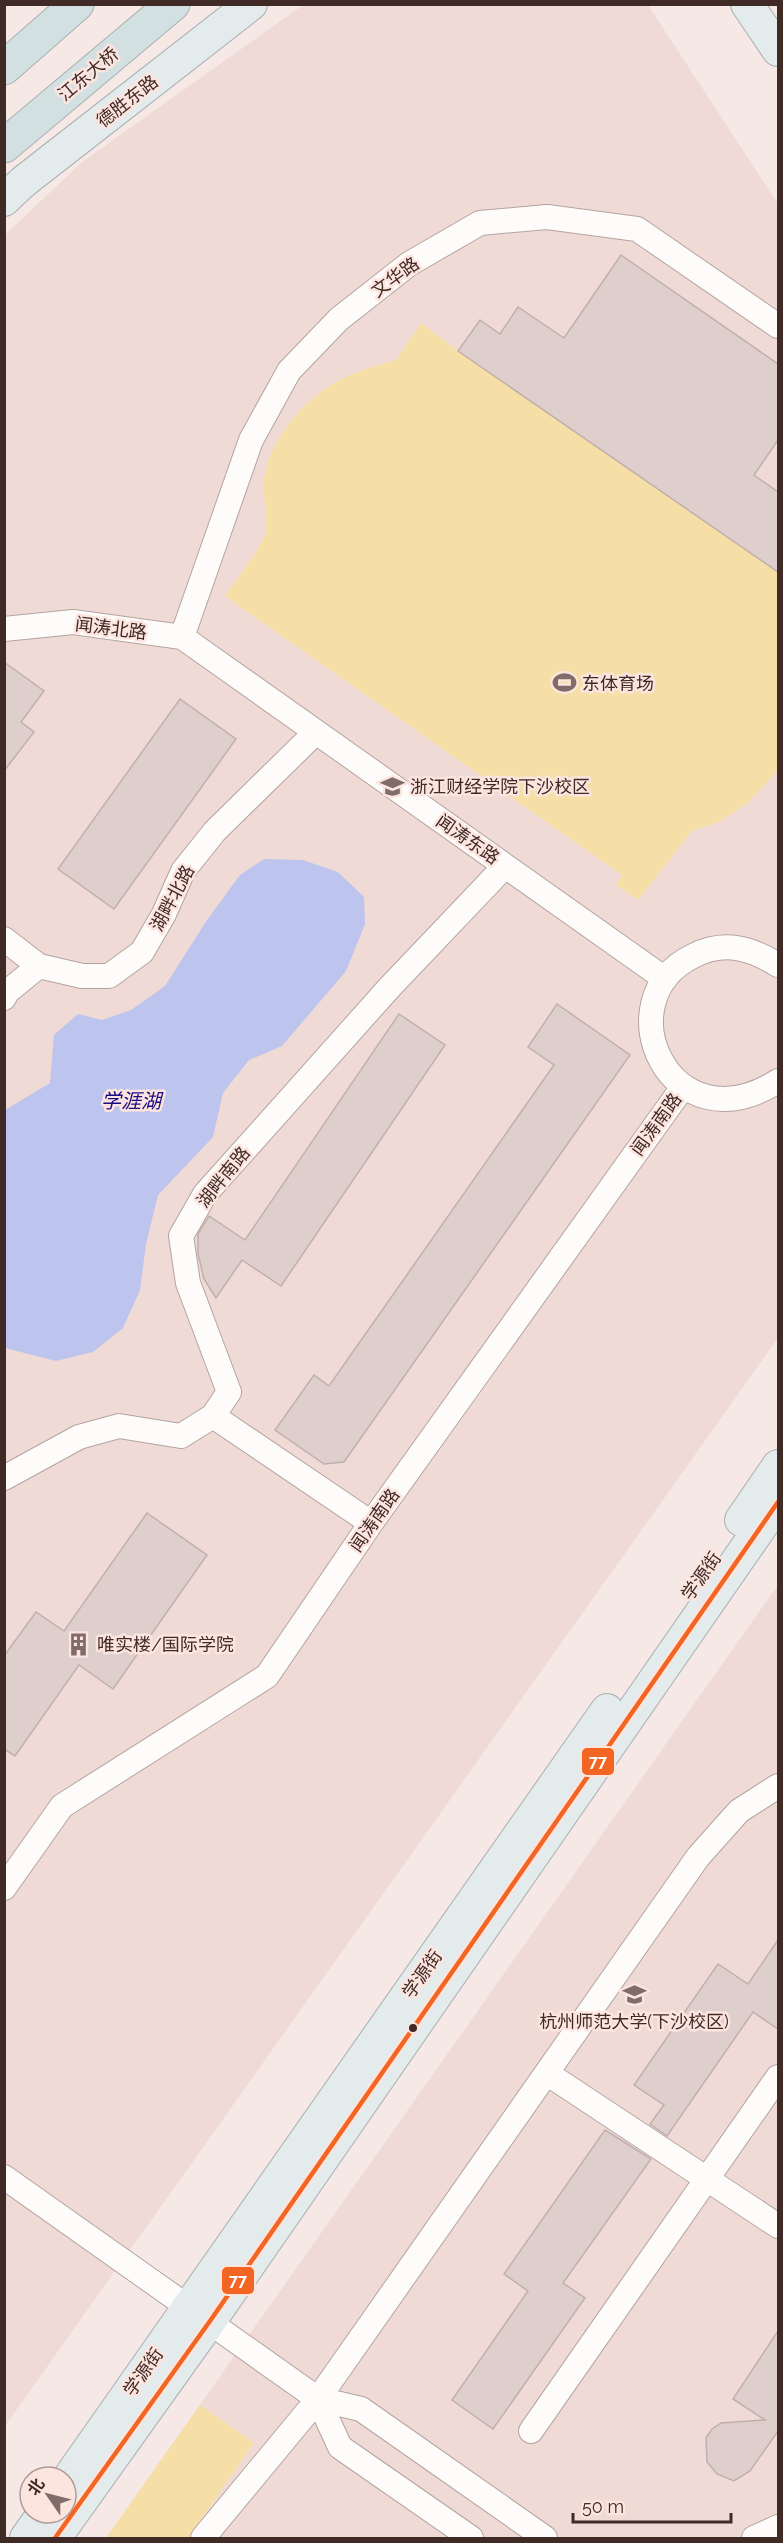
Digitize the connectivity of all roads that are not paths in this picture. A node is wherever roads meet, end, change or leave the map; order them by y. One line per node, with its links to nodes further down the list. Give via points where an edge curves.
1 (77, 4): 6 (highway)
2 (173, 4): 7 (highway, 江东大桥)
3 (251, 4): 8 (main road, 德胜东路)
4 (747, 4): 5 (main road)
5 (778, 50)
6 (4, 69)
7 (4, 146)
8 (4, 200)
9 (778, 326): 11 (street, 文华路, via 637,229 547,217 480,223 409,264 339,319 289,371 251,440)
10 (4, 629): 11 (street, 闻涛北路, via 73,622)
11 (182, 637): 12 (street, 闻涛东路)
12 (316, 732): 13 (street, 闻涛东路); 16 (street, 湖畔北路, via 215,831 183,871 142,952 109,976 82,976)
13 (505, 866): 17 (street, 闻涛东路); 21 (street, 湖畔南路, via 389,988 205,1194 181,1236 188,1282 230,1392)
14 (4, 939): 16 (street)
15 (778, 965): 17 (street, via 757,952 732,946 706,949 683,961)
16 (39, 966): 18 (street)
17 (665, 979): 20 (street, via 654,1000 651,1025 655,1048 666,1070)
18 (4, 998)
19 (778, 1081): 20 (street, via 758,1094 732,1100 707,1098)
20 (683, 1087): 25 (street, 闻涛南路)
21 (213, 1416): 23 (street, 湖畔南路, via 181,1436 119,1426 79,1437); 25 (street)
22 (778, 1466): 33 (main road, 学源街)
23 (4, 1478)
24 (778, 1502): 33 (main road)
25 (371, 1523): 27 (street, 闻涛南路, via 267,1676 62,1806)
26 (778, 1786): 28 (street, via 739,1811 698,1857)
27 (4, 1888)
28 (548, 2074): 31 (street); 34 (street)
29 (778, 2077): 31 (street)
30 (4, 2177): 33 (street)
31 (708, 2180): 32 (street); 35 (street)
32 (778, 2226)
33 (200, 2313): 34 (street); 36 (main road, 学源街); 40 (main road)
34 (318, 2398): 41 (street); 42 (street, via 340,2447); 43 (street, via 361,2409)
35 (531, 2431)
36 (78, 2467)
37 (35, 2525): 39 (main road)
38 (778, 2527): 44 (street)
39 (26, 2538)
40 (55, 2538)
41 (203, 2538)
42 (471, 2538)
43 (545, 2538)
44 (754, 2538)

